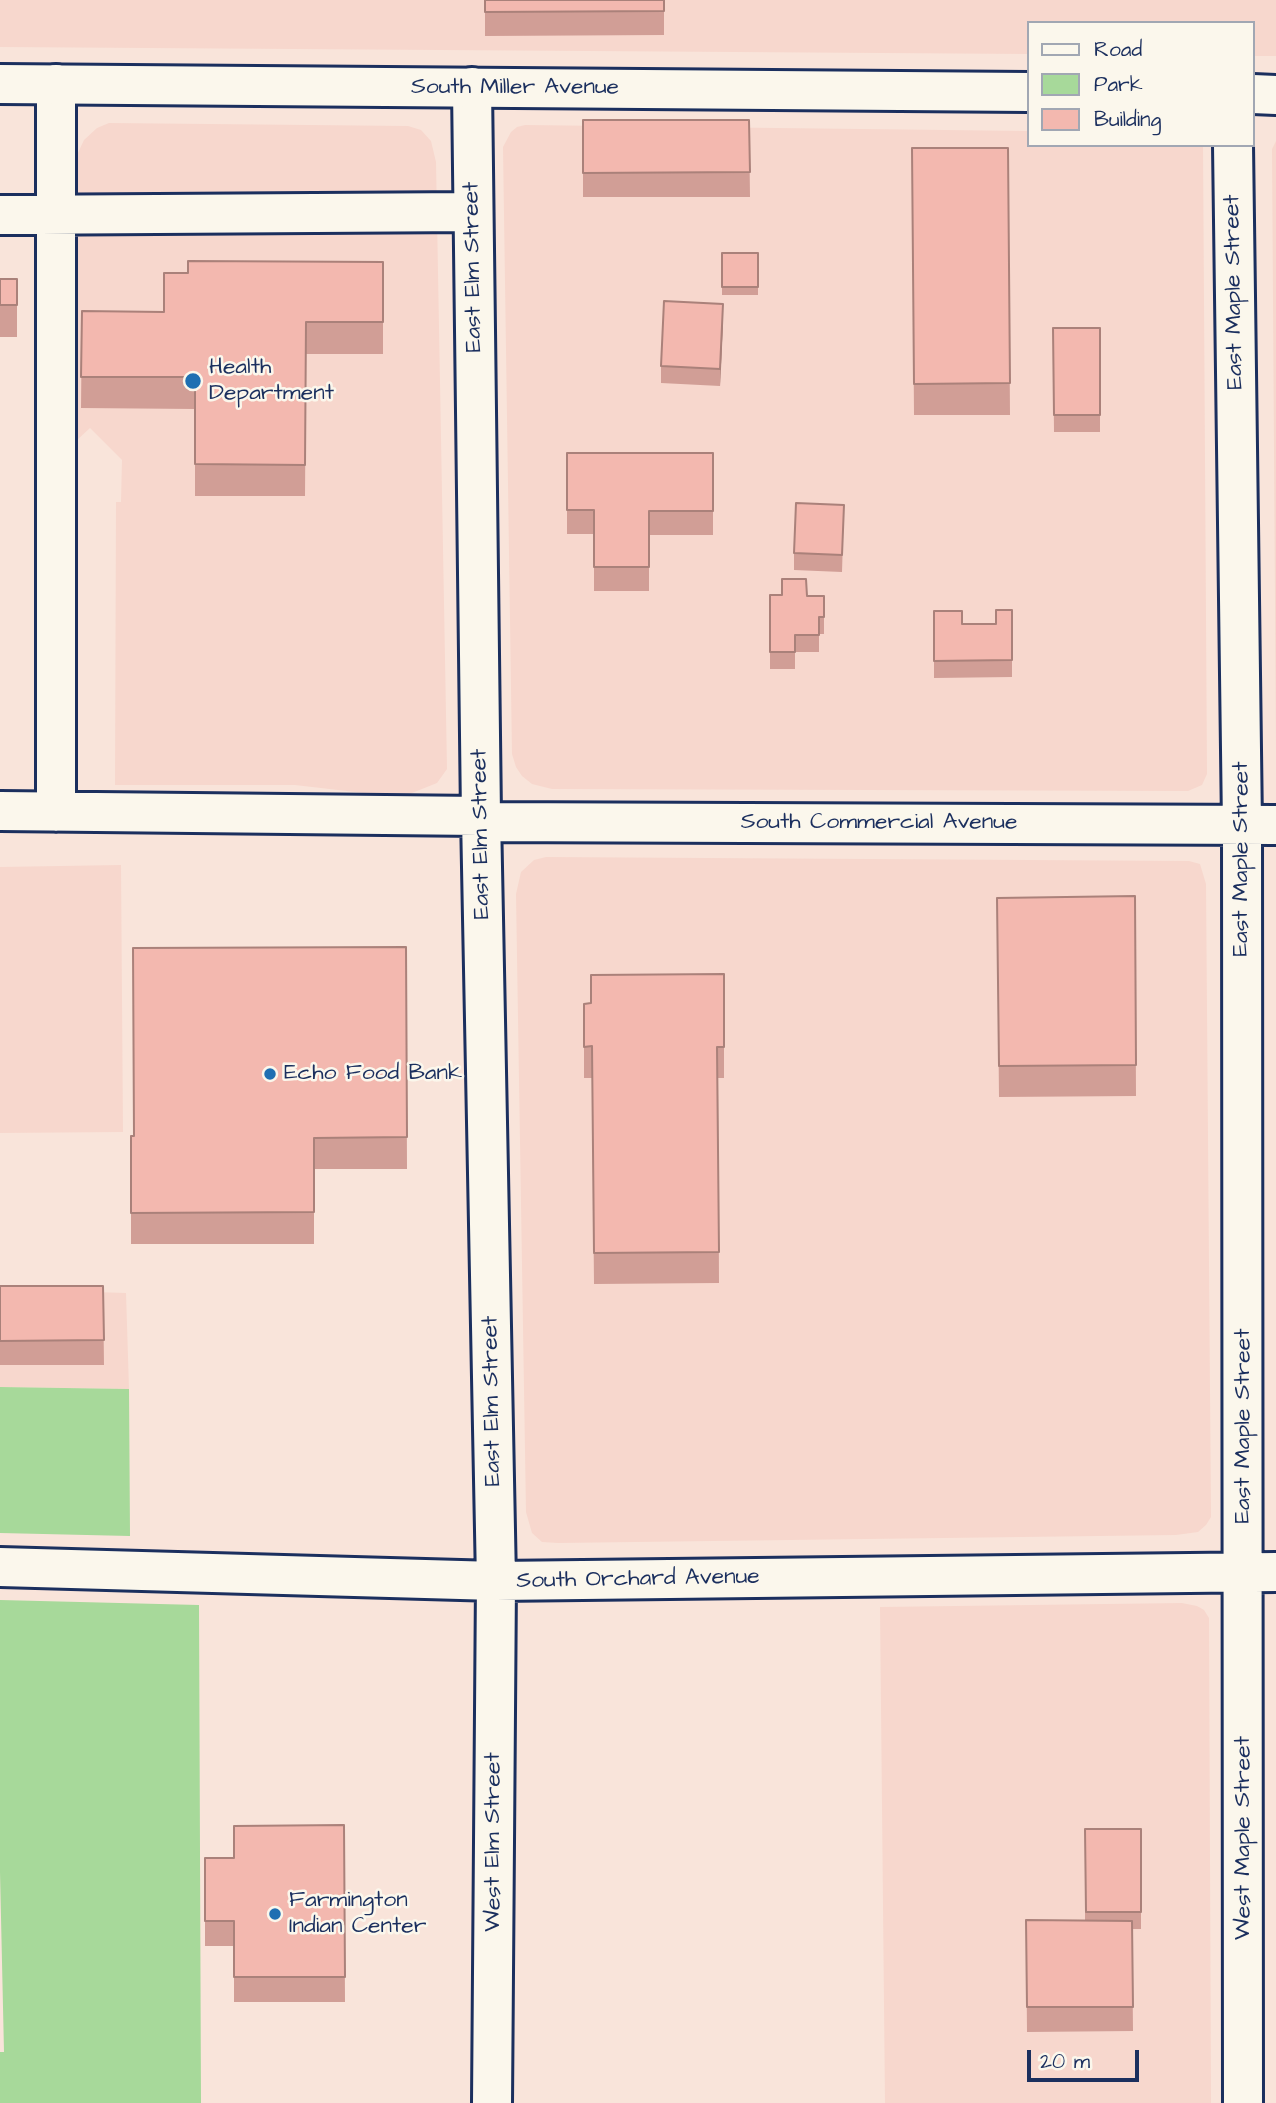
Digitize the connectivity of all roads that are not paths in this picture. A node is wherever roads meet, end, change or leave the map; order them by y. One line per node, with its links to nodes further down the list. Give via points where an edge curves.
1 (0, 84): 2 (street, South Miller Avenue)
2 (56, 84): 3 (street, South Miller Avenue); 9 (street)
3 (472, 87): 4 (street, South Miller Avenue); 8 (street, East Elm Street)
4 (1028, 92)
5 (1255, 94): 6 (street)
6 (1276, 94)
7 (1233, 147): 14 (street, East Maple Street)
8 (472, 212): 9 (street); 13 (street, East Elm Street)
9 (56, 214): 10 (street); 12 (street)
10 (0, 215)
11 (0, 811): 12 (street, South Commercial Avenue)
12 (56, 812): 13 (street, South Commercial Avenue)
13 (481, 819): 14 (street, South Commercial Avenue); 17 (street, East Elm Street)
14 (1259, 825): 16 (street, East Maple Street)
15 (0, 1567): 17 (street, South Orchard Avenue)
16 (1260, 1572): 17 (street, South Orchard Avenue); 19 (street, West Maple Street)
17 (496, 1581): 18 (street, West Elm Street)
18 (492, 2103)
19 (1243, 2103)

